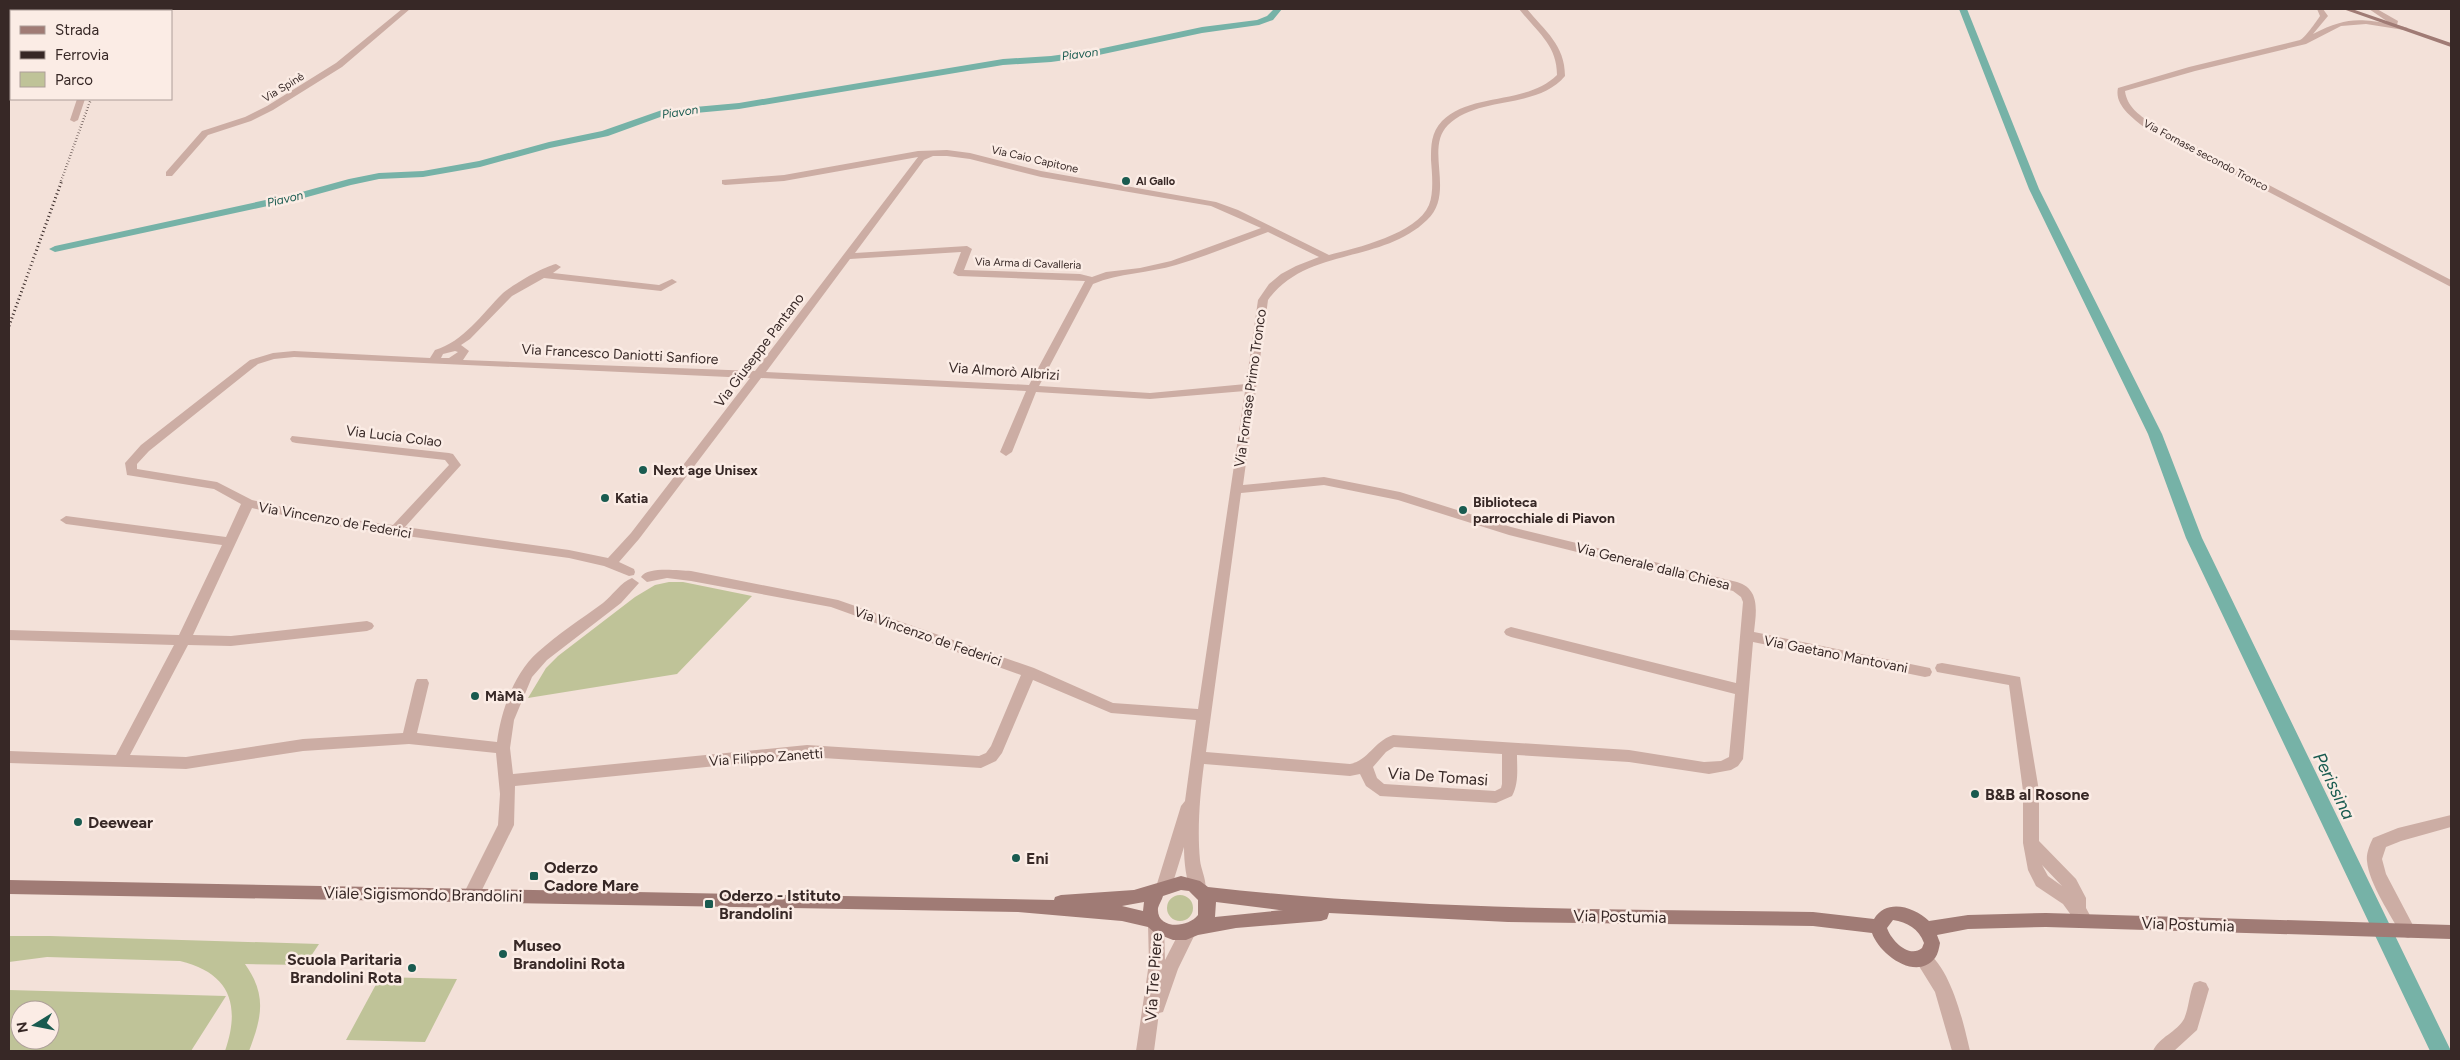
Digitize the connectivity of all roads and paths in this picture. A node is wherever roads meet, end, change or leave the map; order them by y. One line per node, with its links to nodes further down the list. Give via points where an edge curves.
1 (406, 9): 12 (street, Via Spinè, via 340,65 270,108 205,133)
2 (1523, 9): 16 (street, Via Fornase Primo Tronco, via 1561,58 1563,69 1560,78 1539,92 1475,106 1447,120 1437,130 1434,139 1434,202 1430,212 1402,234 1380,244)
3 (2320, 9): 7 (street, via 2324,16 2310,31)
4 (2346, 9): 6 (main road)
5 (2372, 9): 6 (street)
6 (2404, 28): 7 (street, Via Fornase secondo Tronco, via 2346,22); 8 (main road)
7 (2308, 39): 21 (street, Via Fornase secondo Tronco, via 2121,90 2121,98 2127,109 2147,125)
8 (2451, 45)
9 (81, 100): 10 (street)
10 (74, 120)
11 (929, 154): 13 (street, Via Caio Capitone, via 784,178); 14 (street, Via Caio Capitone, via 970,156 1041,174 1197,200 1235,212); 15 (street, Via Giuseppe Pantano, via 921,158)
12 (169, 174)
13 (725, 182)
14 (1268, 229): 16 (street, Via Caio Capitone); 19 (street, Via Arma di Cavalleria, via 1174,263)
15 (849, 256): 19 (street, Via Arma di Cavalleria, via 967,249 958,274 1080,276); 25 (street, Via Giuseppe Pantano)
16 (1328, 258): 26 (street, Via Fornase Primo Tronco, via 1286,274 1269,288 1262,300)
17 (556, 268): 18 (street)
18 (545, 275): 20 (street, via 661,288); 22 (street, via 508,294 466,337)
19 (1092, 280): 27 (street, Via Arma di Cavalleria, via 1086,285)
20 (672, 282)
21 (2451, 284)
22 (459, 350): 23 (street); 24 (street, Via Francesco Daniotti Sanfiore, via 471,361)
23 (440, 360): 24 (street, Via Francesco Daniotti Sanfiore); 31 (street, Via Vincenzo de Federici, via 294,354 265,358 254,362 145,448 130,468 135,474 217,486)
24 (480, 363): 25 (street, Via Francesco Daniotti Sanfiore)
25 (757, 376): 27 (street, Via Almorò Albrizi); 35 (street, Via Giuseppe Pantano)
26 (1249, 387): 27 (street, Via Almorò Albrizi, via 1150,396); 30 (street, Via Fornase Primo Tronco)
27 (1032, 389): 29 (street, Via Arma di Cavalleria)
28 (296, 439): 33 (street, Via Lucia Colao, via 450,457 455,465)
29 (1006, 452)
30 (1236, 490): 40 (street, Via Generale dalla Chiesa, via 1324,481 1400,496 1509,531 1727,584 1746,594 1750,602); 47 (street, Via Fornase Primo Tronco)
31 (248, 503): 33 (street, Via Vincenzo de Federici); 34 (street)
32 (66, 520): 34 (street)
33 (394, 532): 35 (street, Via Vincenzo de Federici, via 569,554)
34 (228, 542): 41 (street)
35 (610, 564): 36 (street, Via Vincenzo de Federici)
36 (631, 578): 43 (street, Via Vincenzo de Federici, via 643,569 647,576 690,576 833,603); 49 (street, via 616,600 533,665 507,720)
37 (368, 626): 41 (street, via 258,639)
38 (1512, 632): 46 (street)
39 (9, 635): 41 (street)
40 (1748, 636): 44 (street, Via Gaetano Mantovani); 46 (street, Via Generale dalla Chiesa)
41 (184, 639): 53 (street)
42 (1942, 668): 64 (street, via 2015,681 2031,790 2034,862 2040,879 2062,894)
43 (1029, 672): 47 (street, Via Vincenzo de Federici, via 1111,708); 55 (street, Via Filippo Zanetti, via 997,749 981,762 807,751)
44 (1925, 672)
45 (422, 683): 48 (street)
46 (1742, 690): 50 (street, Via Generale dalla Chiesa, via 1736,759 1717,769 1629,756)
47 (1203, 715): 52 (street, Via Fornase Primo Tronco)
48 (409, 738): 49 (street); 53 (street, via 303,745 186,763)
49 (503, 748): 55 (street)
50 (1509, 749): 54 (street, Via Generale dalla Chiesa, via 1393,742 1385,744); 54 (street, Via De Tomasi, via 1510,784 1507,792 1496,798 1380,790 1371,782)
51 (9, 757): 53 (street)
52 (1197, 757): 54 (street, via 1350,770); 56 (street, Via Fornase Primo Tronco)
53 (120, 761)
54 (1365, 767)
55 (506, 780): 61 (street, via 506,825)
56 (1193, 791): 59 (street, Via Fornase Primo Tronco); 60 (street, Via Fornase Primo Tronco, via 1192,860)
57 (2451, 821): 69 (street, via 2379,843 2374,859 2378,875)
58 (9, 887): 61 (main road, Viale Sigismondo Brandolini)
59 (1160, 890): 60 (main road, Viale Sigismondo Brandolini, via 1178,883 1192,885); 62 (main road, Viale Sigismondo Brandolini, via 1113,899); 65 (main road, via 1150,906)
60 (1201, 892): 63 (main road, Via Postumia, via 1256,902); 68 (main road, via 1207,901 1206,916)
61 (471, 895): 62 (main road, Viale Sigismondo Brandolini)
62 (1018, 904): 65 (main road, Viale Sigismondo Brandolini, via 1111,913)
63 (1361, 911): 66 (main road, Via Postumia, via 1814,919); 68 (main road, Via Postumia, via 1245,920)
64 (2082, 915): 67 (main road, Via Postumia, via 1968,922); 69 (main road, Via Postumia)
65 (1155, 923): 68 (main road, Viale Sigismondo Brandolini, via 1171,933); 73 (street, Via Tre Piere, via 1157,963)
66 (1878, 927): 67 (main road, via 1885,916 1901,914); 71 (main road, via 1883,942 1890,950 1906,958)
67 (1926, 929): 71 (main road, via 1931,949)
68 (1192, 930): 73 (street, Via Tre Piere, via 1170,968)
69 (2408, 931): 70 (main road, Via Postumia)
70 (2451, 932)
71 (1922, 958): 75 (street, via 1932,968 1945,992)
72 (2200, 989): 76 (street, via 2191,1024)
73 (1150, 1030): 74 (street, Via Tre Piere)
74 (1145, 1051)
75 (1961, 1051)
76 (2162, 1051)

